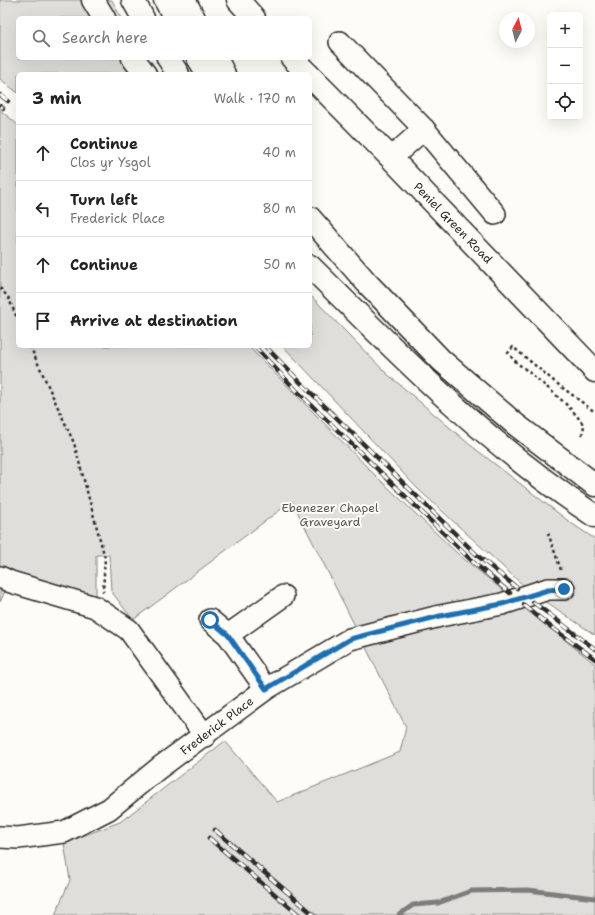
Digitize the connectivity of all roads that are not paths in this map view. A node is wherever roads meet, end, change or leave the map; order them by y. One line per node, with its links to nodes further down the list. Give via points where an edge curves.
1 (93, 0): 6 (main road)
2 (132, 0): 7 (main road)
3 (165, 0): 8 (main road)
4 (184, 0): 9 (main road)
5 (238, 0): 10 (main road)
6 (103, 16)
7 (142, 16)
8 (174, 16)
9 (193, 16)
10 (252, 16)
11 (340, 42): 23 (street)
12 (134, 60): 17 (main road)
13 (169, 60): 18 (main road)
14 (199, 60): 19 (main road)
15 (217, 60): 20 (main road)
16 (294, 60): 21 (main road)
17 (144, 72)
18 (177, 72)
19 (207, 72)
20 (223, 72)
21 (306, 72)
22 (312, 78): 24 (main road, Peniel Green Road)
23 (424, 129): 24 (street); 25 (street)
24 (391, 158): 30 (main road, Peniel Green Road)
25 (495, 214)
26 (312, 220): 31 (main road, via 367,283 441,360 514,424)
27 (312, 264): 29 (main road)
28 (312, 268): 29 (main road)
29 (332, 289): 32 (main road, via 423,379 499,446)
30 (595, 371)
31 (595, 485)
32 (595, 516)
33 (0, 577): 39 (street, via 95,607 129,630)
34 (564, 589): 38 (street, Frederick Place, via 548,590 502,604 440,616 350,639)
35 (283, 596): 37 (street)
36 (210, 620): 37 (street)
37 (228, 635): 38 (street)
38 (266, 689): 39 (street, Frederick Place)
39 (205, 736): 40 (street, Frederick Place, via 159,768 109,809 64,832 18,838)
40 (0, 837)

